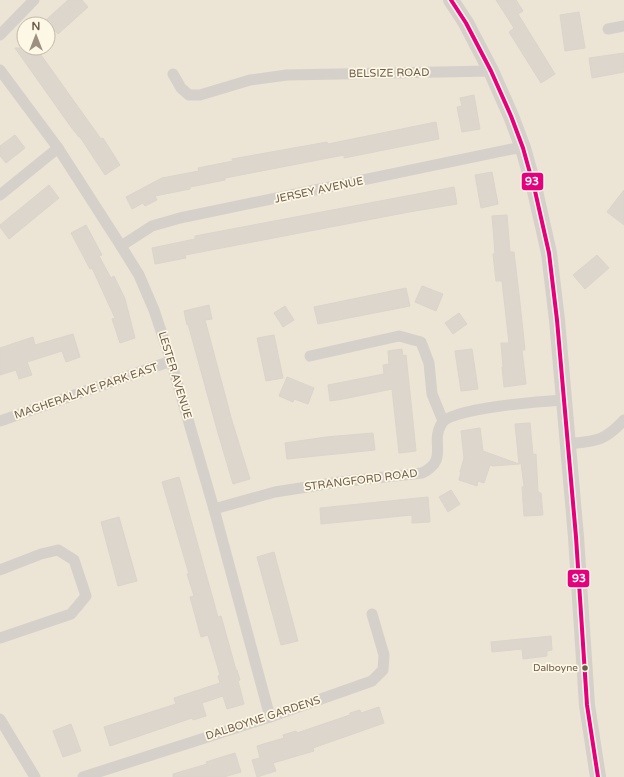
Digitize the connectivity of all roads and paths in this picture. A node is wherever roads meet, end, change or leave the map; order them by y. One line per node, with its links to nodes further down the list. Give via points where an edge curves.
1 (452, 0): 7 (street)
2 (29, 2): 5 (street)
3 (624, 26): 4 (street)
4 (608, 29)
5 (0, 35)
6 (0, 70): 9 (street, LESTER AVENUE)
7 (491, 71): 8 (street, BELSIZE ROAD, via 287,75 250,80 200,95 189,95 181,88); 10 (street)
8 (174, 74)
9 (58, 148): 11 (street); 12 (street, LESTER AVENUE)
10 (523, 148): 12 (street, JERSEY AVENUE, via 180,218 152,226); 15 (street, via 549,253)
11 (0, 195)
12 (121, 246): 14 (street, LESTER AVENUE, via 139,275)
13 (310, 356): 18 (street, via 399,336 421,342 429,363 432,394)
14 (171, 361): 17 (street, MAGHERALAVE PARK EAST); 20 (street, LESTER AVENUE)
15 (564, 400): 18 (street, via 470,410); 19 (street)
16 (624, 420): 19 (street, via 608,435 598,440)
17 (0, 421)
18 (443, 421): 20 (street, STRANGFORD ROAD, via 437,433 438,457 430,469 275,492)
19 (568, 444): 28 (street, via 587,705)
20 (214, 508): 24 (street, LESTER AVENUE)
21 (0, 570): 23 (street, via 58,550 74,560 86,596 71,614)
22 (372, 614): 24 (street, DALBOYNE GARDENS, via 384,656 384,670 372,681)
23 (0, 638)
24 (270, 717): 27 (street, DALBOYNE GARDENS)
25 (0, 719): 26 (street)
26 (35, 777)
27 (83, 777)
28 (598, 777)

